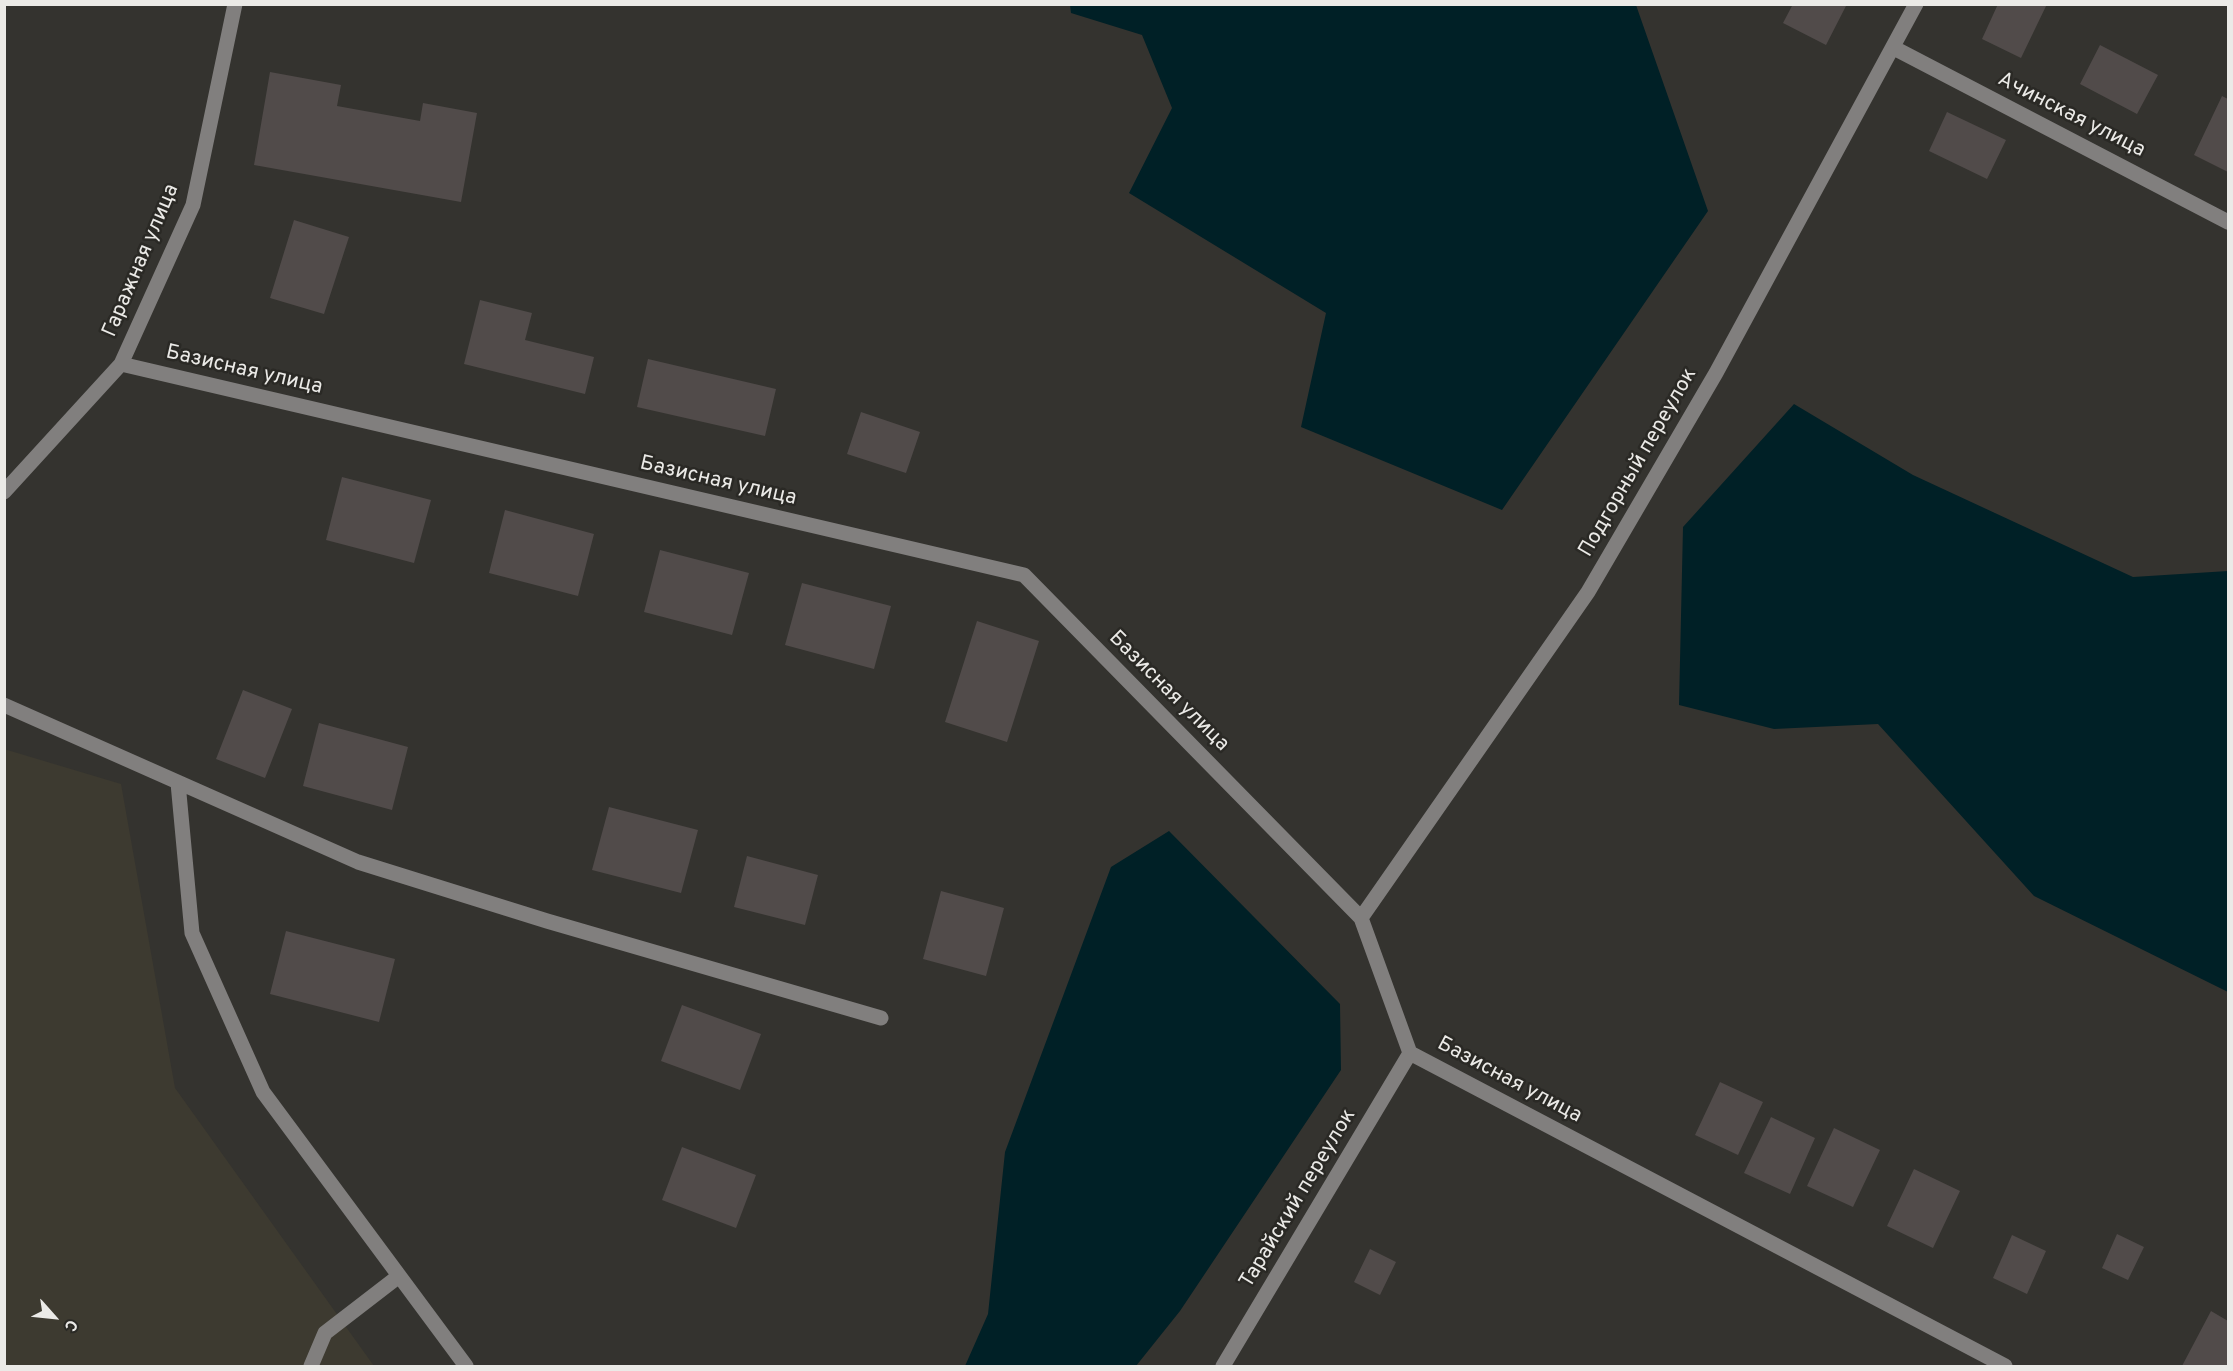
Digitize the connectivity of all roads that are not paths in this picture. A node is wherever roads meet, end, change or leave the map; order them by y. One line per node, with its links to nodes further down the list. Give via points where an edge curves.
1 (236, 4): 5 (street, Гаражная улица, via 193,205)
2 (1916, 4): 3 (street, Подгорный переулок)
3 (1894, 48): 4 (street, Ачинская улица); 9 (street, Подгорный переулок, via 1716,373 1588,592)
4 (2229, 222)
5 (121, 364): 6 (street, Гаражная улица); 9 (street, Базисная улица, via 1024,575)
6 (4, 492)
7 (4, 705): 8 (street)
8 (178, 783): 10 (street, via 358,862); 12 (street, via 192,933 263,1092)
9 (1361, 918): 11 (street, Базисная улица)
10 (881, 1018)
11 (1410, 1053): 15 (street, Тарайский переулок); 16 (street, Базисная улица)
12 (399, 1276): 13 (street, via 325,1333); 14 (street)
13 (310, 1366)
14 (466, 1366)
15 (1223, 1366)
16 (2005, 1366)

